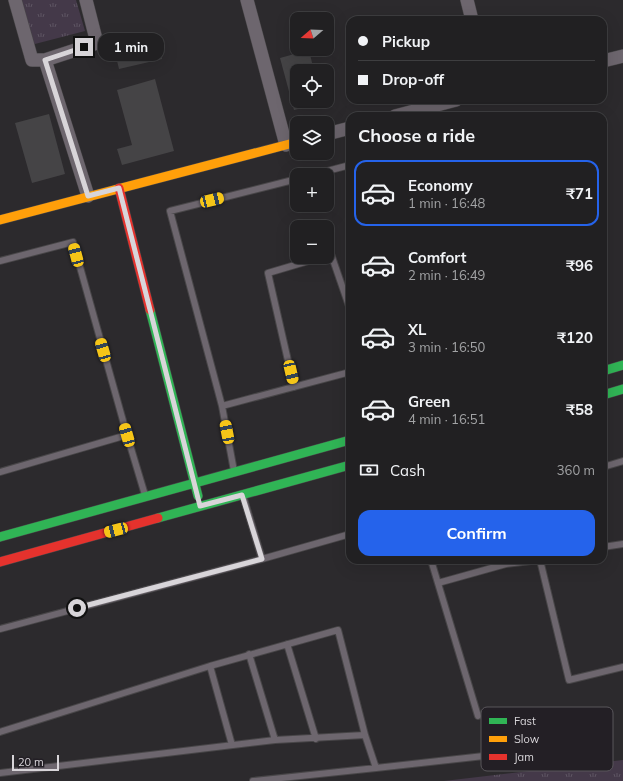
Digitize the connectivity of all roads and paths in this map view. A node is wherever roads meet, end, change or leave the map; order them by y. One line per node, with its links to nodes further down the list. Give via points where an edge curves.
1 (15, 0): 7 (street, via 32,60)
2 (86, 0): 7 (street, via 97,43)
3 (248, 0): 13 (street)
4 (467, 0): 5 (street)
5 (471, 16)
6 (623, 56): 8 (street)
7 (45, 60): 19 (street)
8 (607, 60)
9 (441, 104): 10 (street)
10 (410, 112)
11 (346, 129): 12 (street)
12 (334, 132)
13 (290, 140)
14 (290, 143): 18 (street)
15 (346, 166): 16 (lane)
16 (334, 169)
17 (290, 181): 31 (lane, via 170,211)
18 (119, 188): 19 (street); 39 (street)
19 (88, 196): 20 (street)
20 (0, 220)
21 (0, 261): 32 (lane, via 73,242)
22 (334, 263): 24 (lane)
23 (298, 264): 28 (lane, via 268,273)
24 (346, 297)
25 (623, 365): 26 (street)
26 (607, 370)
27 (346, 373): 28 (lane)
28 (294, 387): 31 (lane)
29 (623, 389): 30 (street)
30 (607, 394)
31 (222, 406): 38 (lane)
32 (127, 435): 37 (lane); 41 (lane)
33 (346, 441): 38 (street)
34 (623, 461): 35 (lane)
35 (607, 465)
36 (346, 466): 40 (street)
37 (0, 472)
38 (234, 472): 39 (street)
39 (194, 484): 41 (street); 42 (street)
40 (242, 495): 42 (street); 47 (lane)
41 (146, 497): 44 (street)
42 (200, 506): 48 (street)
43 (346, 535): 47 (lane)
44 (0, 537)
45 (623, 544): 46 (lane)
46 (607, 546)
47 (262, 559): 53 (lane)
48 (0, 562)
49 (432, 564): 52 (lane)
50 (500, 564): 52 (lane)
51 (540, 564): 57 (lane, via 570,680)
52 (438, 583): 58 (lane)
53 (0, 629)
54 (287, 644): 55 (lane); 60 (lane, via 338,630); 61 (lane)
55 (249, 654): 56 (lane); 62 (lane)
56 (210, 666): 59 (lane); 63 (lane)
57 (623, 667)
58 (478, 716)
59 (0, 732)
60 (365, 735): 61 (lane); 65 (lane)
61 (316, 738): 62 (lane)
62 (275, 740): 63 (lane)
63 (232, 745): 66 (lane)
64 (481, 756): 65 (lane)
65 (376, 768): 67 (lane)
66 (0, 773)
67 (253, 781)

